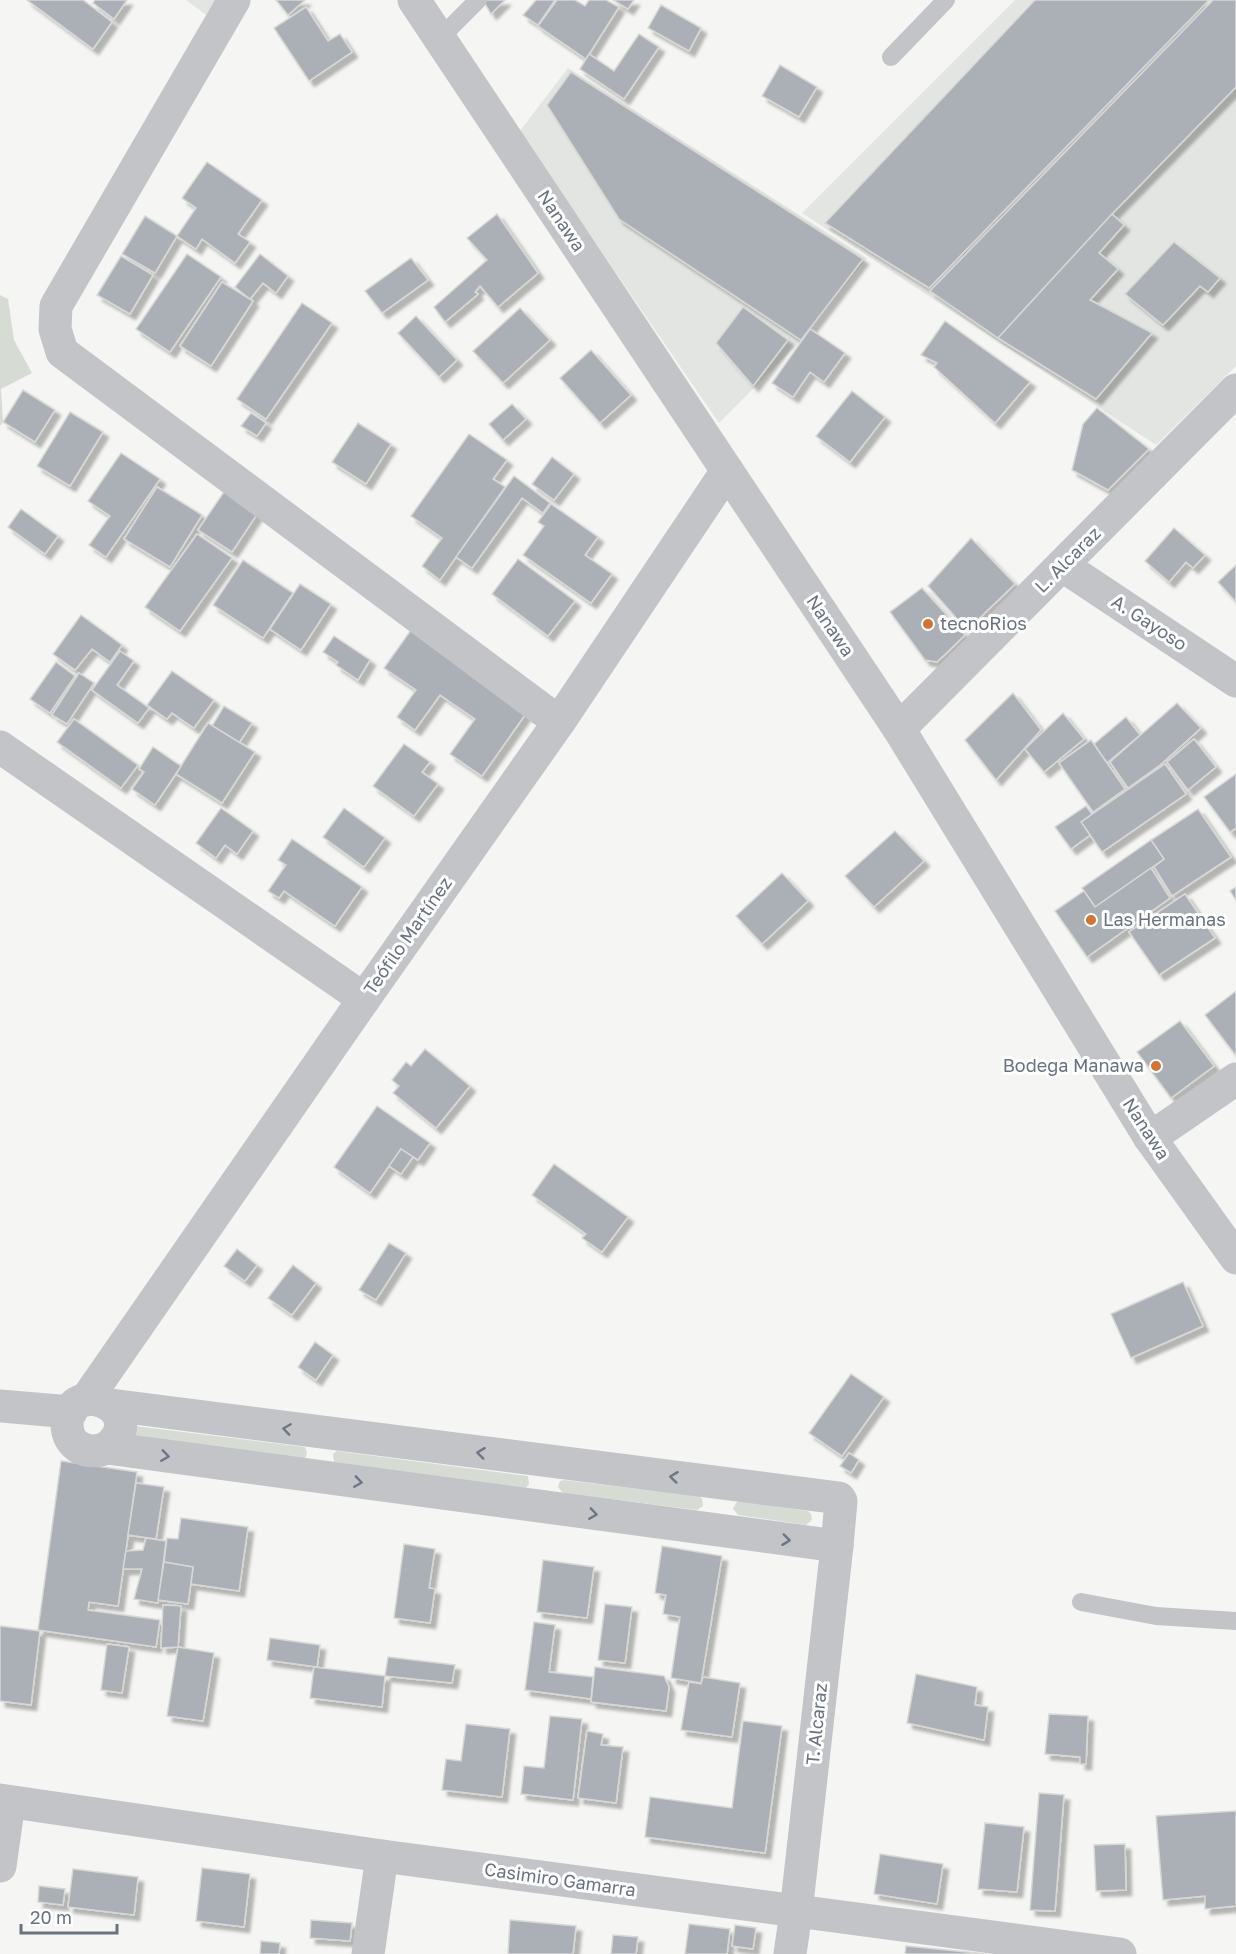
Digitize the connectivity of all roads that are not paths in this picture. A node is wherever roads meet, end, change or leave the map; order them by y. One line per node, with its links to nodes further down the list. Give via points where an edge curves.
1 (234, 0): 11 (street, via 56,306 55,329 62,352)
2 (414, 0): 5 (street, Nanawa)
3 (478, 0): 5 (lane)
4 (946, 0): 6 (lane)
5 (440, 38): 8 (street, Nanawa)
6 (891, 57)
7 (1236, 390): 9 (street, L. Alcaraz)
8 (727, 471): 11 (street, Teófilo Martínez); 12 (street, Nanawa)
9 (1063, 566): 10 (street, A. Gayoso); 12 (street, L. Alcaraz)
10 (1236, 681)
11 (559, 722): 14 (street, Teófilo Martínez)
12 (899, 729): 16 (street, Nanawa)
13 (0, 747): 14 (street)
14 (363, 999): 19 (street, Teófilo Martínez)
15 (1236, 1079): 16 (street)
16 (1150, 1138): 17 (street, Nanawa)
17 (1236, 1258)
18 (0, 1406): 19 (street)
19 (89, 1406): 20 (street, via 116,1412 119,1428); 20 (street, via 67,1418 69,1436 81,1449 91,1452); 21 (street, one-way to 19)
20 (107, 1448): 23 (street, one-way to 23)
21 (549, 1461): 22 (street, one-way to 21); 23 (street)
22 (724, 1484): 24 (street); 25 (street, T. Alcaraz, via 836,1497 841,1501)
23 (542, 1507): 24 (street, one-way to 24)
24 (716, 1532): 25 (street, one-way to 25)
25 (837, 1546): 31 (street, T. Alcaraz)
26 (1081, 1602): 27 (lane, via 1156,1617)
27 (1236, 1622)
28 (5, 1801): 29 (street, Casimiro Gamarra); 30 (street)
29 (382, 1856): 31 (street, Casimiro Gamarra); 32 (street)
30 (0, 1866)
31 (796, 1912): 33 (street, T. Alcaraz); 34 (street, Casimiro Gamarra)
32 (368, 1954)
33 (790, 1954)
34 (1120, 1954)

